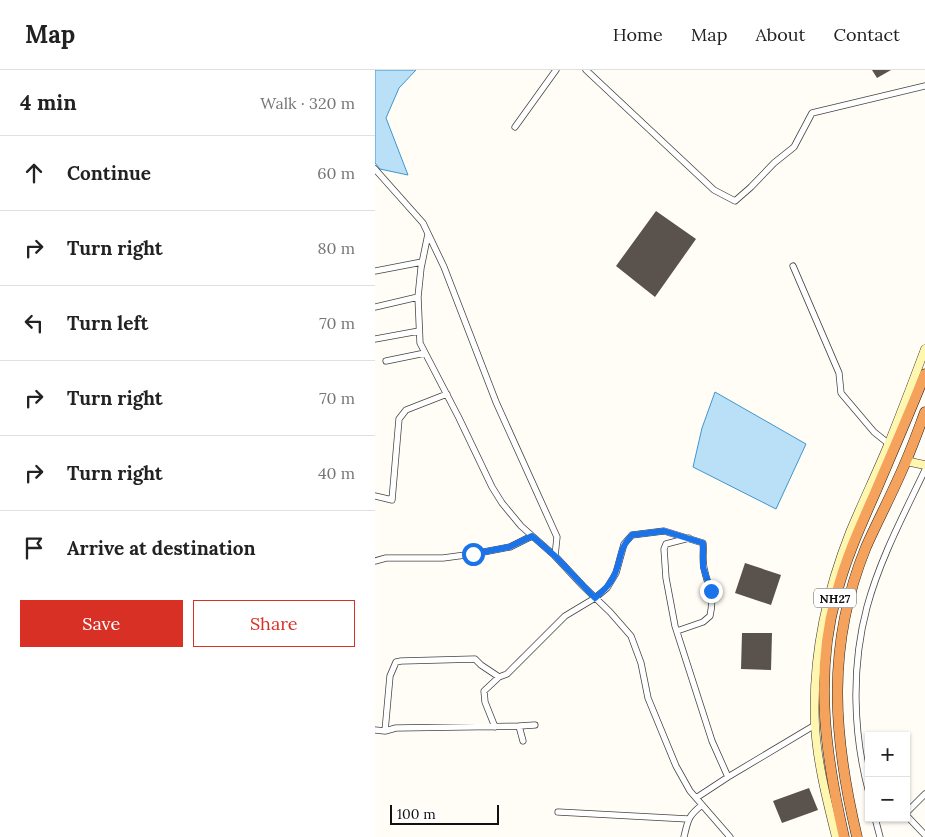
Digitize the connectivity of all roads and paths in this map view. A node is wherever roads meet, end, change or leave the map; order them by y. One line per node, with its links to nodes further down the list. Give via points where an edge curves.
1 (556, 70): 4 (street)
2 (586, 70): 3 (street, via 714,190 735,200 794,147 811,113)
3 (925, 86)
4 (515, 127)
5 (375, 169): 6 (street, via 423,223)
6 (428, 234): 7 (street); 27 (street, via 496,402 557,537)
7 (422, 262): 9 (street); 10 (street)
8 (793, 266): 20 (street, via 839,373 841,393 874,432)
9 (375, 271)
10 (418, 297): 11 (street); 12 (street)
11 (375, 307)
12 (419, 331): 13 (street); 15 (street)
13 (375, 338)
14 (925, 349): 20 (street)
15 (425, 353): 16 (street); 18 (street)
16 (386, 361)
17 (925, 374): 53 (highway, NH27, via 860,525 831,621 825,666 824,716 832,782)
18 (447, 394): 24 (street, via 406,410 399,419 392,500); 25 (street, via 492,487)
19 (925, 412): 21 (highway, NH27)
20 (889, 444): 33 (street, via 850,533 832,584 820,639)
21 (906, 461): 22 (street); 54 (highway, NH27, via 866,548 850,600 838,660 840,750)
22 (925, 465)
23 (925, 470): 40 (street, via 888,549 867,608 856,691 858,743)
24 (375, 496)
25 (532, 536): 27 (street); 28 (street, via 509,547 473,554)
26 (689, 538): 29 (street, via 664,531 632,535 623,544 616,573 607,588); 30 (street, via 666,544 664,548 666,578); 30 (street, via 703,543 703,567 712,605 710,616 703,622)
27 (555, 556): 29 (street)
28 (375, 560)
29 (595, 598): 31 (street, via 565,616 507,674); 42 (street, via 631,636 641,663 648,698 676,766)
30 (677, 631): 39 (street, via 712,741)
31 (499, 676): 35 (street, via 484,691); 37 (street, via 475,659 397,662 390,676)
32 (535, 725): 34 (street)
33 (815, 725): 39 (street); 52 (street)
34 (519, 726): 35 (street); 38 (street)
35 (495, 727): 37 (street, via 396,728)
36 (375, 730): 37 (street)
37 (385, 731)
38 (523, 741)
39 (728, 777): 42 (street)
40 (866, 777)
41 (925, 794): 44 (street)
42 (696, 798): 43 (street)
43 (702, 805): 47 (street); 51 (street)
44 (910, 810)
45 (558, 812): 47 (street)
46 (910, 818): 49 (street)
47 (688, 819): 50 (street)
48 (876, 822): 55 (street)
49 (925, 835)
50 (684, 837)
51 (730, 837)
52 (836, 837)
53 (844, 837)
54 (857, 837)
55 (880, 837)

